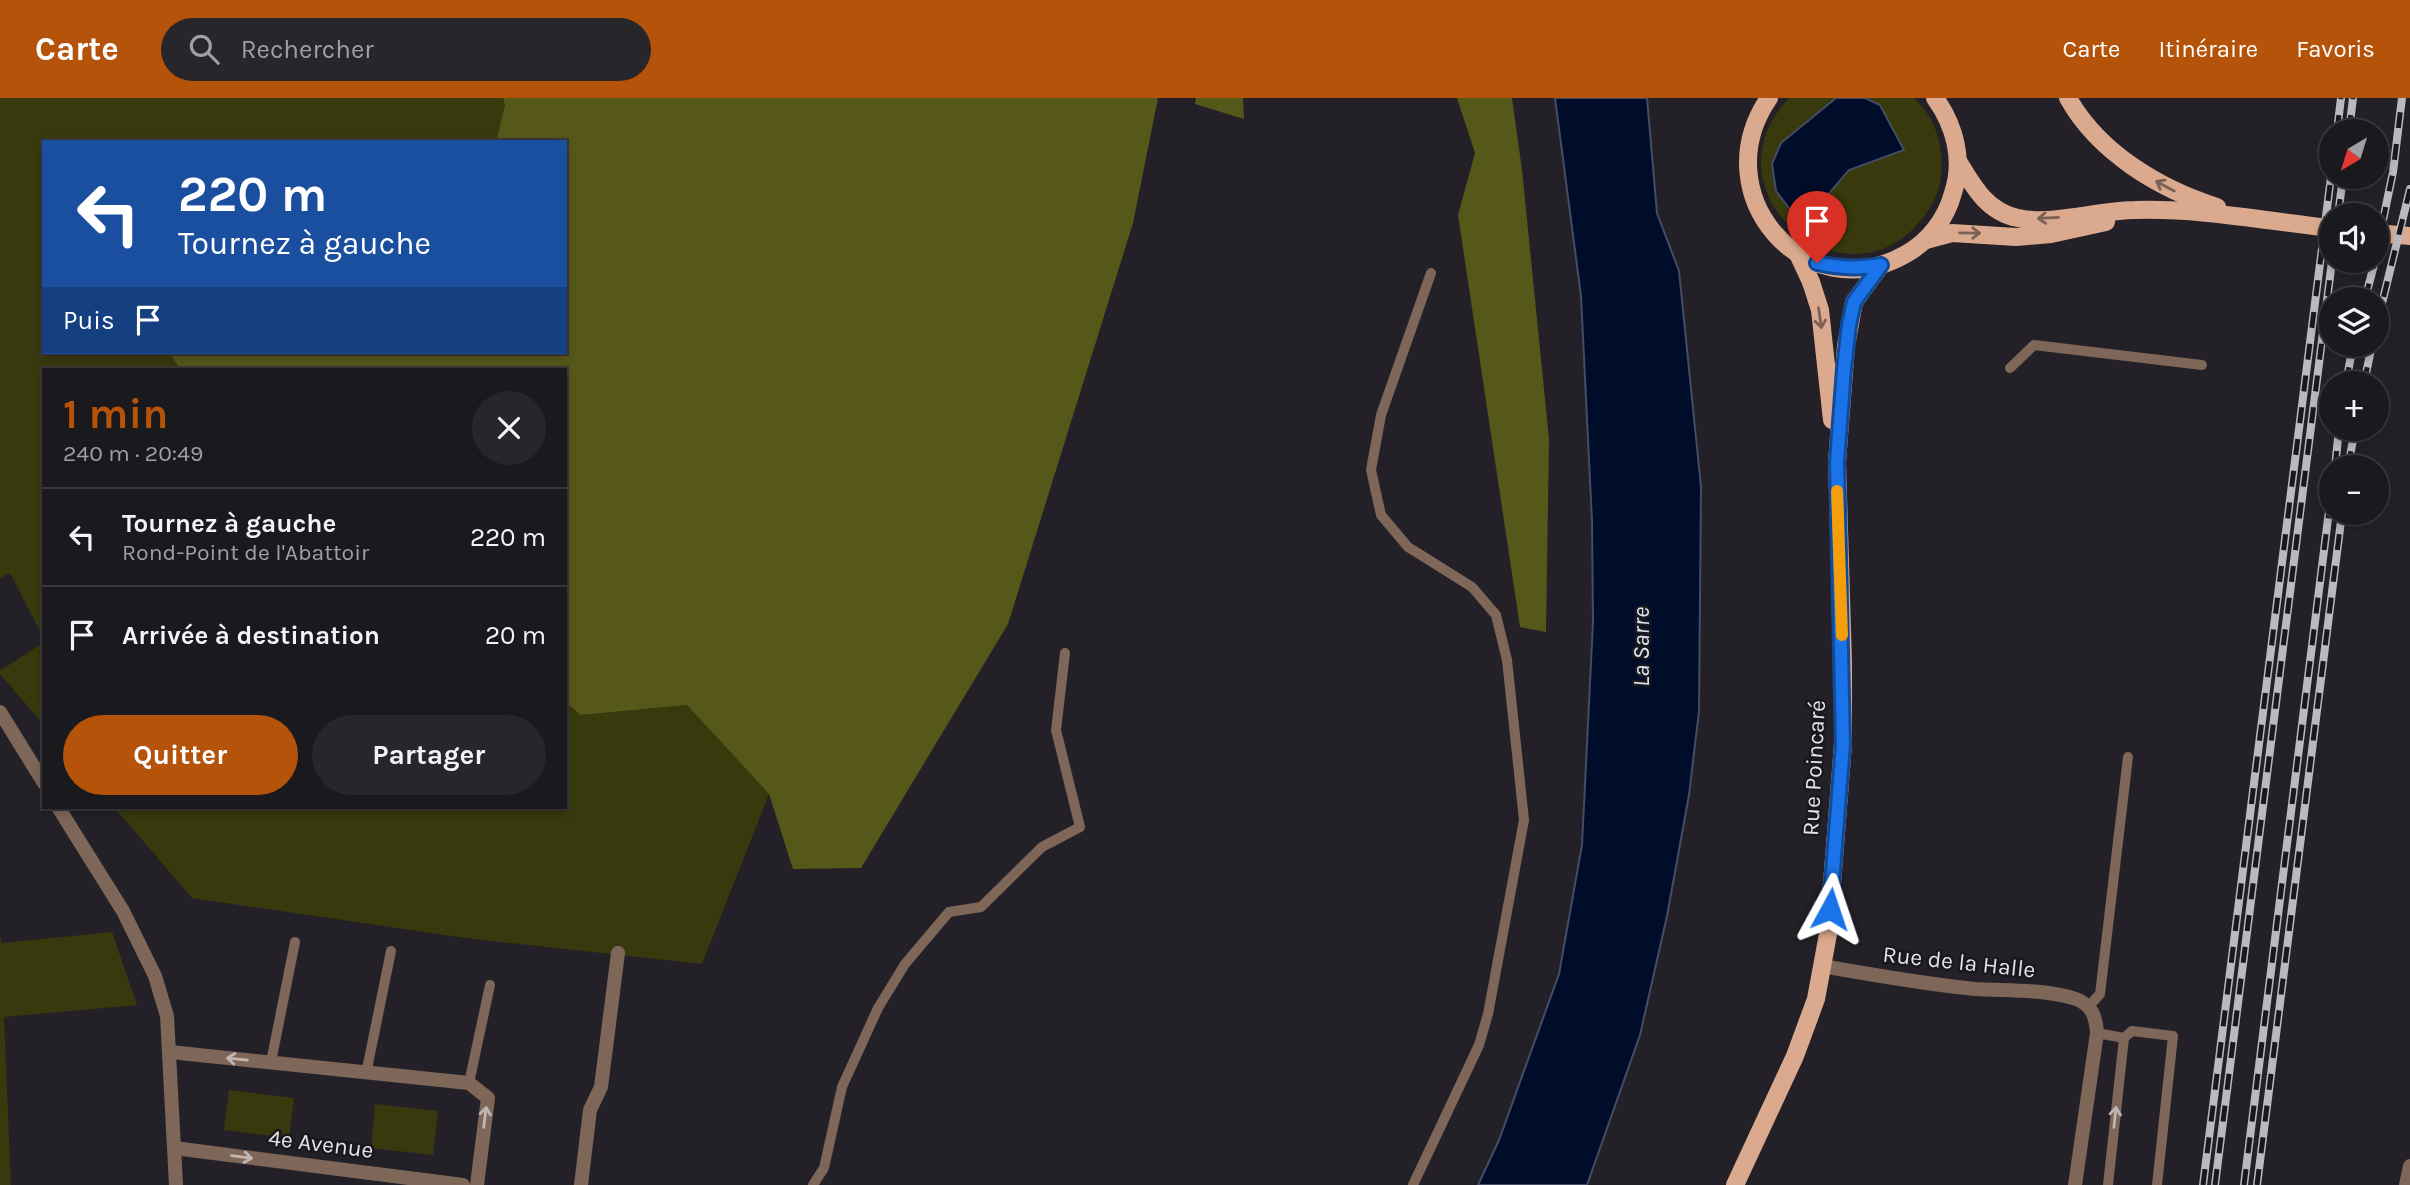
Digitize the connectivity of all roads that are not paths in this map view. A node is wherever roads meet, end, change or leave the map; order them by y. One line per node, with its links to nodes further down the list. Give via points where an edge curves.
1 (1751, 98): 6 (main road)
2 (1769, 98): 6 (main road)
3 (1936, 98): 7 (main road)
4 (1950, 98): 7 (main road)
5 (2068, 98): 10 (main road, one-way to 5, via 2196,201 2132,166 2092,131)
6 (1758, 116): 15 (main road, via 1746,159 1754,203 1765,223)
7 (1948, 118): 8 (main road)
8 (1958, 161): 9 (main road, one-way to 8, via 2018,219 1978,195); 14 (main road, via 1950,204)
9 (2165, 209): 10 (main road); 14 (main road, one-way to 9, via 1952,233 2052,234)
10 (2257, 219): 11 (main road)
11 (2319, 227)
12 (2389, 234): 13 (main road)
13 (2410, 236)
14 (1926, 240): 16 (main road)
15 (1798, 254): 16 (main road, via 1838,268); 20 (main road, Rue Poincaré, one-way to 20, via 1820,310)
16 (1881, 265): 20 (main road, Rue Poincaré, via 1854,302)
17 (1431, 273): 45 (lane, via 1381,415 1371,470 1381,515 1408,547 1472,587 1496,615 1507,660 1524,820 1479,1045)
18 (2202, 365): 19 (lane, via 2034,345)
19 (2010, 368)
20 (1837, 462): 29 (main road, Rue Poincaré, via 1843,744)
21 (1065, 653): 44 (lane, via 1056,730 1080,827 1042,847 981,907 949,912 905,964 878,1008 842,1087 824,1168)
22 (2, 719): 24 (street)
23 (2128, 757): 31 (lane, via 2100,994)
24 (42, 780)
25 (59, 809): 34 (street, via 123,911 155,976 167,1016)
26 (295, 942): 35 (lane)
27 (391, 951): 36 (lane)
28 (618, 953): 43 (street, via 601,1087 590,1110)
29 (1822, 965): 31 (street, Rue de la Halle, via 1935,984 2056,995); 46 (main road, Rue Poincaré, via 1816,999 1795,1056)
30 (490, 985): 37 (lane)
31 (2089, 1006): 32 (street)
32 (2097, 1033): 33 (lane); 47 (street)
33 (2124, 1038): 48 (lane, one-way to 33); 49 (lane, via 2132,1031 2174,1035)
34 (170, 1052): 35 (street, one-way to 34); 38 (street)
35 (271, 1062): 36 (street)
36 (366, 1074): 37 (street)
37 (469, 1083): 42 (street, one-way to 37, via 488,1098)
38 (174, 1149): 40 (street); 41 (street, 4e Avenue, one-way to 41)
39 (2410, 1166): 50 (street)
40 (176, 1185)
41 (463, 1185)
42 (477, 1185)
43 (580, 1185)
44 (813, 1185)
45 (1413, 1185)
46 (1735, 1185)
47 (2075, 1185)
48 (2108, 1185)
49 (2157, 1185)
50 (2406, 1185)

